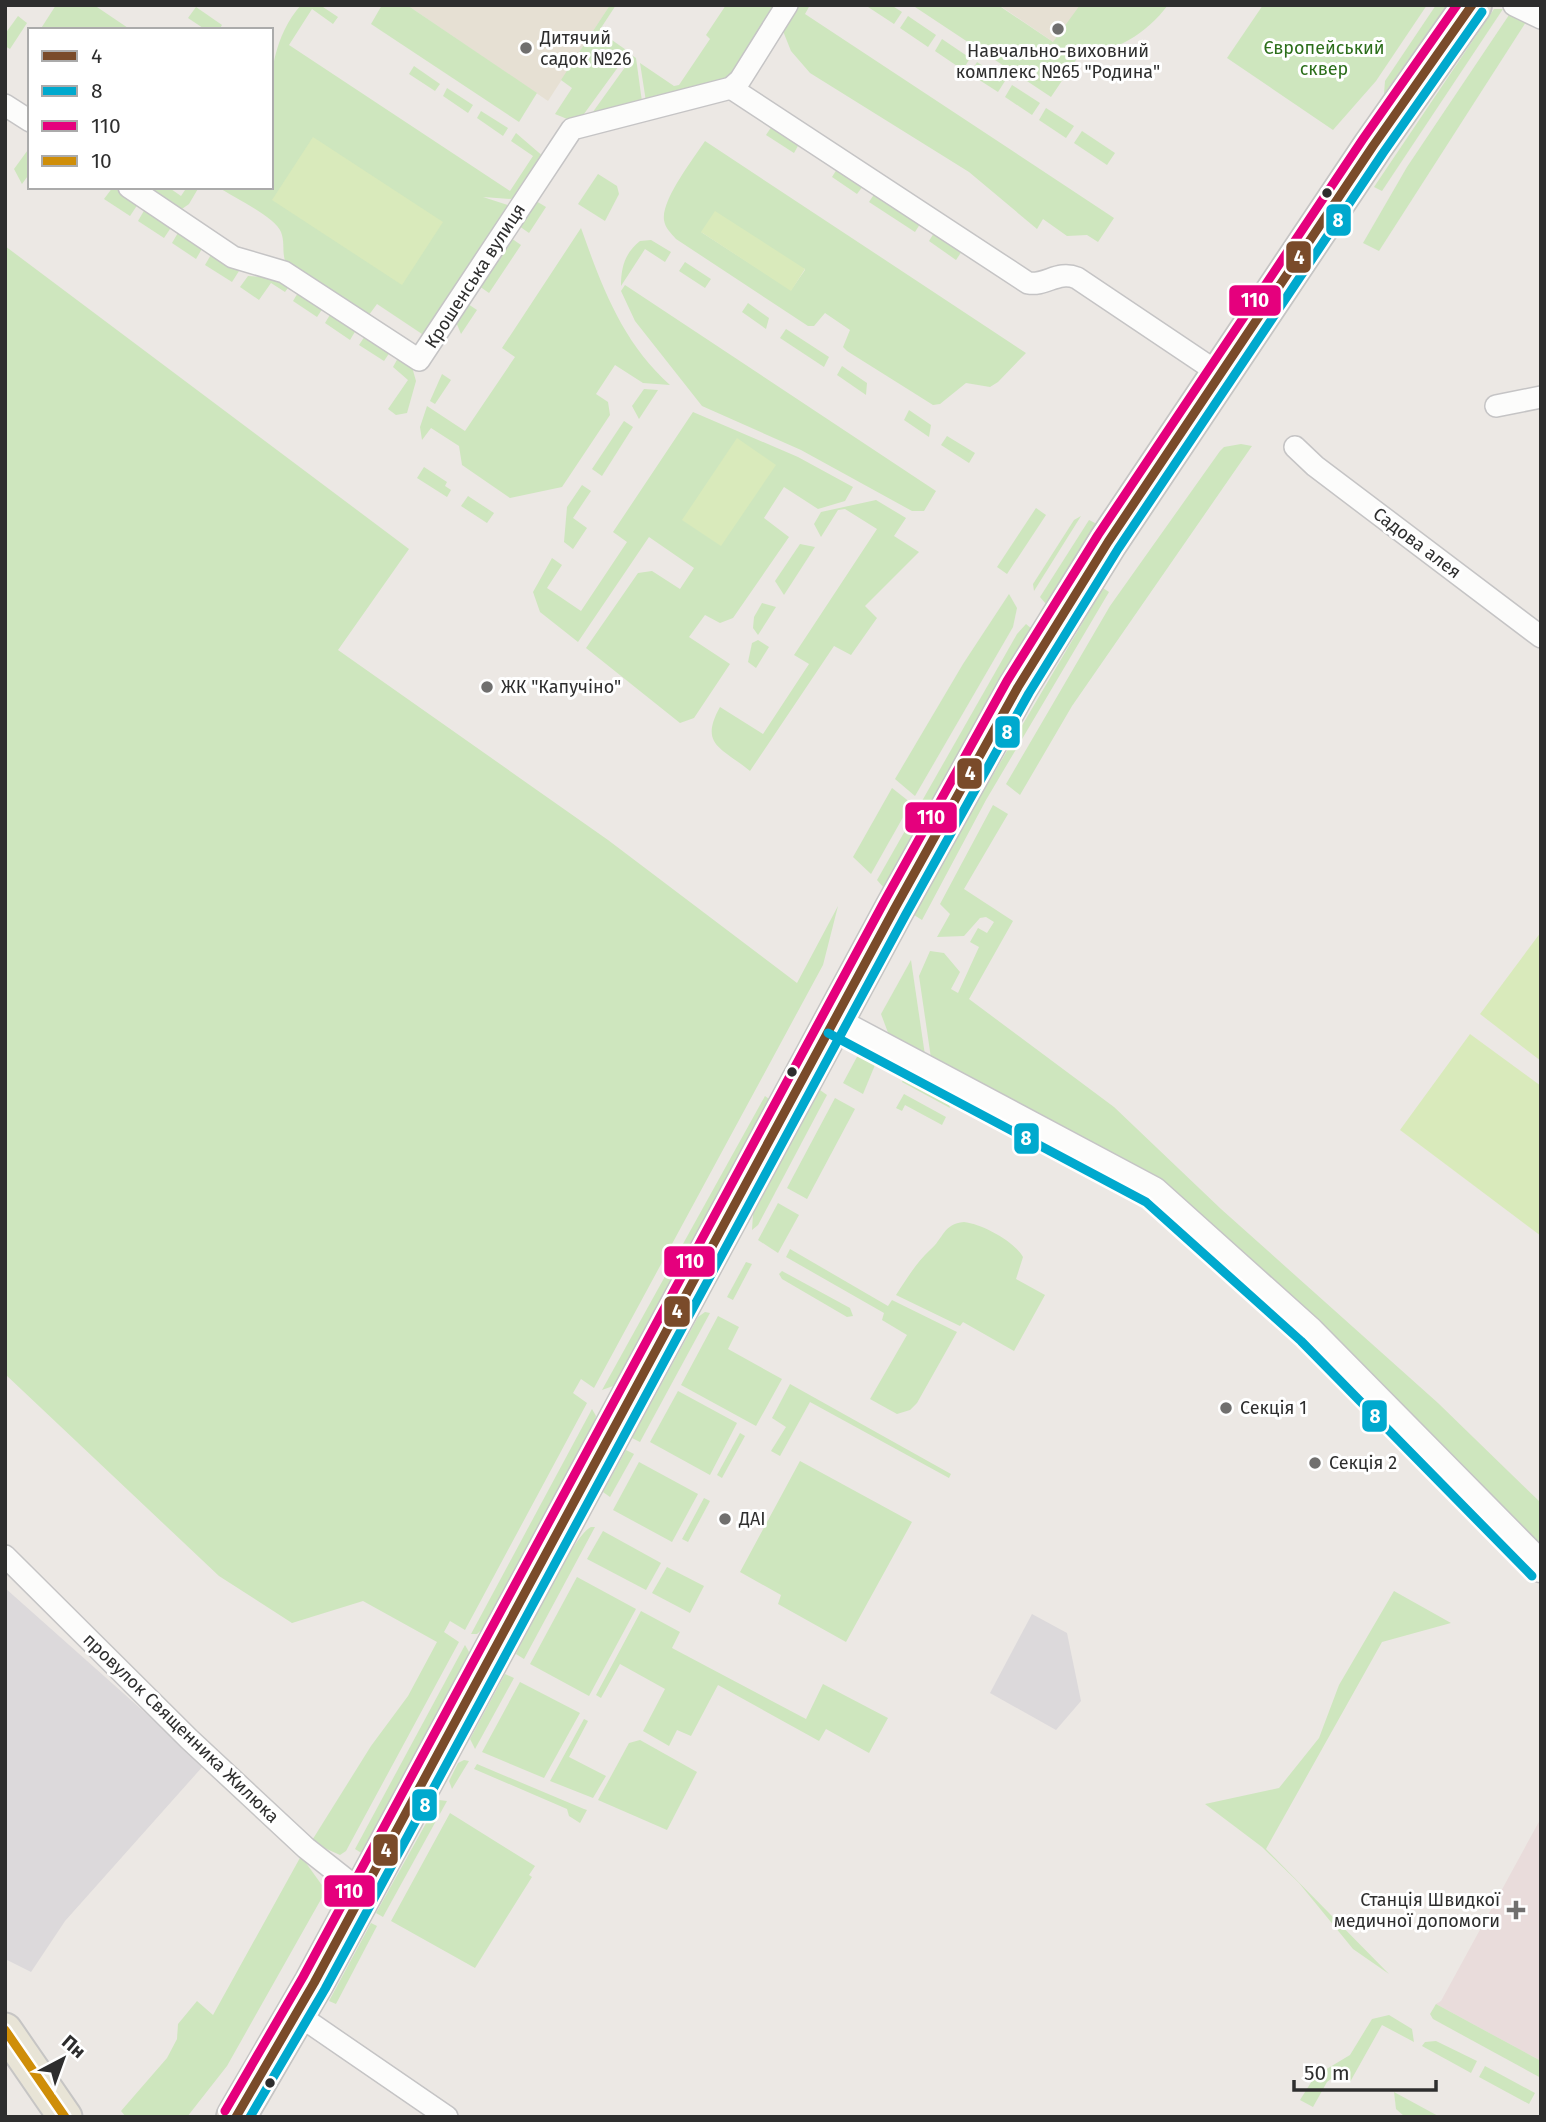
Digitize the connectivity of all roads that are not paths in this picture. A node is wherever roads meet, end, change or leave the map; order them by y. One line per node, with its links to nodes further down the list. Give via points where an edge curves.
1 (787, 5): 5 (street)
2 (1472, 5): 9 (highway)
3 (1514, 5): 4 (street)
4 (1541, 18)
5 (731, 88): 8 (street, Крошенська вулиця, via 572,129 419,360 284,272 233,257); 9 (street, via 1028,283 1063,275 1077,278)
6 (5, 105): 7 (street)
7 (28, 120)
8 (132, 189)
9 (1220, 374): 14 (highway, via 1018,687)
10 (1541, 397): 11 (street)
11 (1496, 406)
12 (1295, 447): 13 (street, Садова алея)
13 (1541, 637)
14 (834, 1022): 16 (street, via 1153,1192 1309,1332); 17 (highway)
15 (5, 1556): 17 (street, провулок Священника Жилюка, via 189,1739 306,1848)
16 (1541, 1567)
17 (363, 1893): 18 (highway)
18 (297, 2014): 21 (highway); 22 (street)
19 (5, 2030): 20 (main road)
20 (65, 2117)
21 (236, 2117)
22 (447, 2117)

